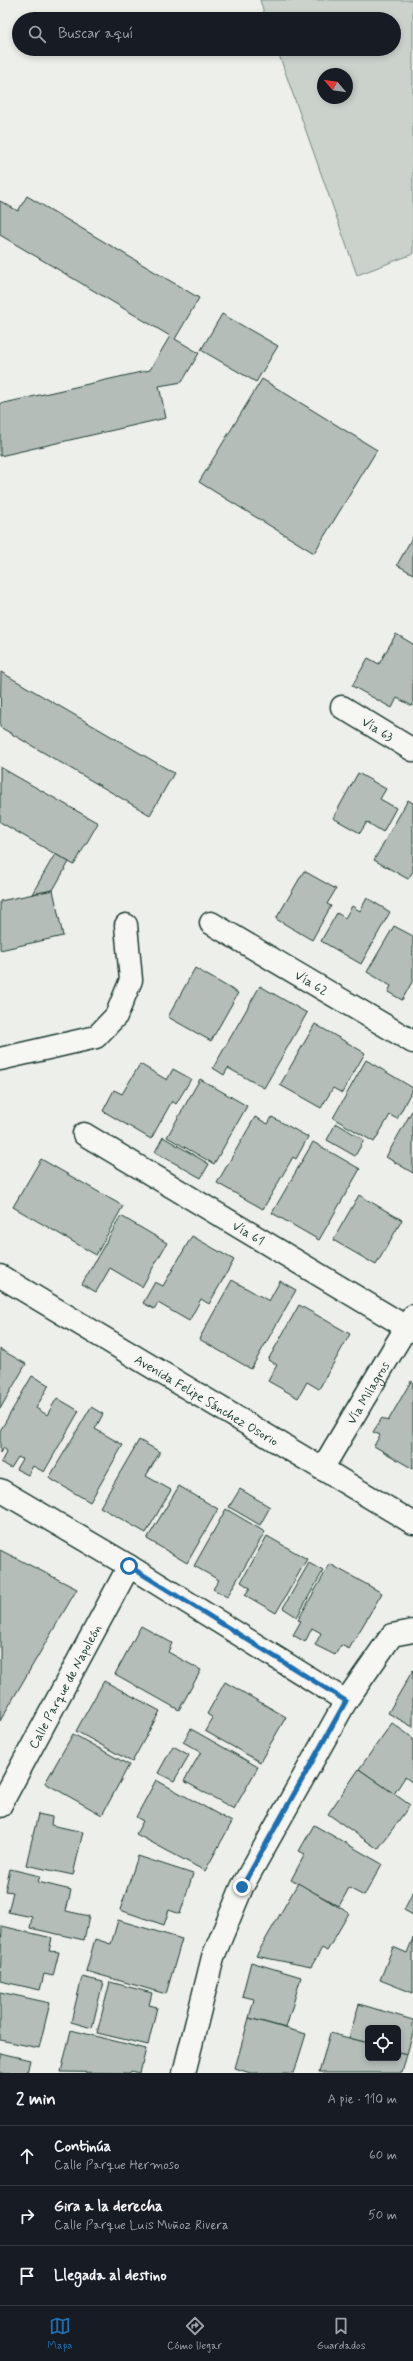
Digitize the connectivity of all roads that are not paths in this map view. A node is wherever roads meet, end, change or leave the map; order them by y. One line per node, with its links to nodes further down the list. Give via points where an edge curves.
1 (342, 707): 2 (street, Vía 63)
2 (413, 750)
3 (211, 922): 5 (street, Vía 62)
4 (126, 925): 6 (street, via 131,980 116,1016 96,1037)
5 (413, 1042)
6 (0, 1059)
7 (84, 1134): 9 (street, Vía 61)
8 (0, 1276): 10 (street, Avenida Felipe Sánchez Osorio)
9 (411, 1324): 10 (street, Vía Milagros)
10 (322, 1469): 12 (street, Avenida Felipe Sánchez Osorio)
11 (0, 1490): 13 (street)
12 (413, 1523)
13 (129, 1566): 15 (street); 16 (street, Calle Parque de Napoleón)
14 (413, 1631): 15 (street, via 392,1635)
15 (346, 1701): 17 (street, via 242,1887 213,1957)
16 (0, 1806)
17 (184, 2073)

